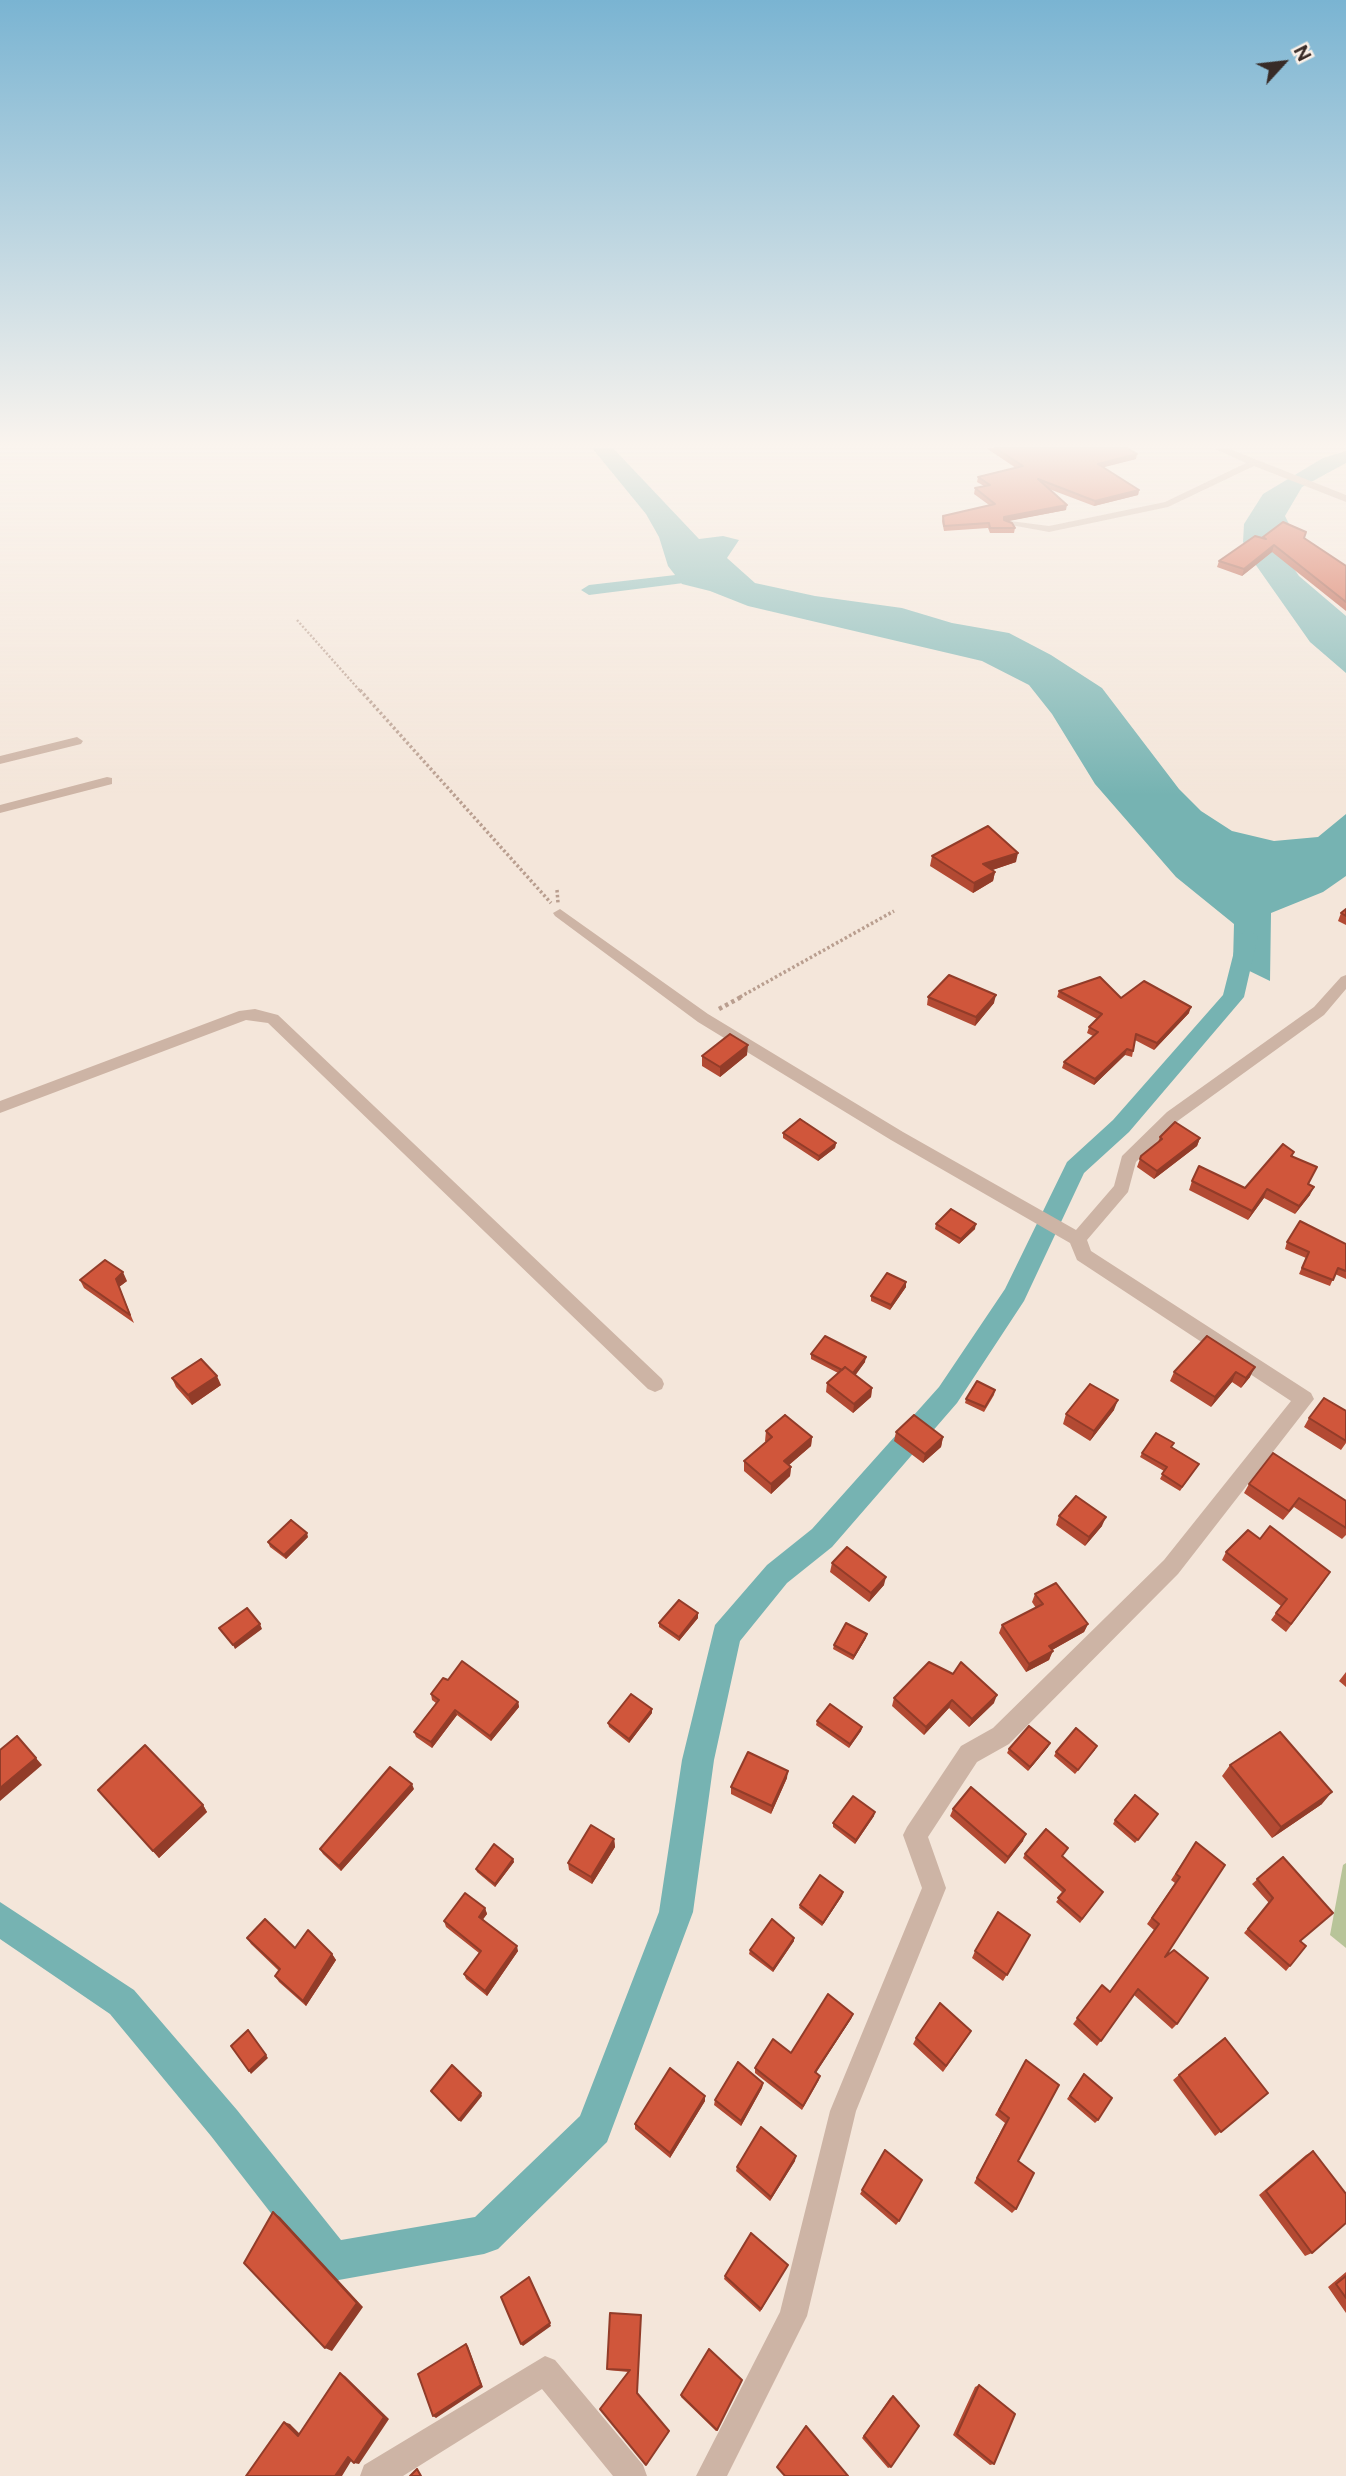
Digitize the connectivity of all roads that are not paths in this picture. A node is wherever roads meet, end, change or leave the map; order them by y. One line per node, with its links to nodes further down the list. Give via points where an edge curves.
1 (77, 741): 2 (street)
2 (0, 760)
3 (107, 781): 4 (street)
4 (0, 808)
5 (560, 913): 8 (street, via 703,1018)
6 (1346, 980): 8 (street, via 1319,1011 1173,1116 1128,1160 1122,1188)
7 (0, 1107): 9 (street, via 244,1015 273,1019)
8 (1078, 1239): 12 (street, via 1083,1255 1304,1399 1171,1567 1001,1737 969,1754 915,1835 934,1888 843,2110 793,2316)
9 (655, 1384)
10 (375, 2476): 11 (street, via 545,2370)
11 (632, 2476)
12 (711, 2476)

